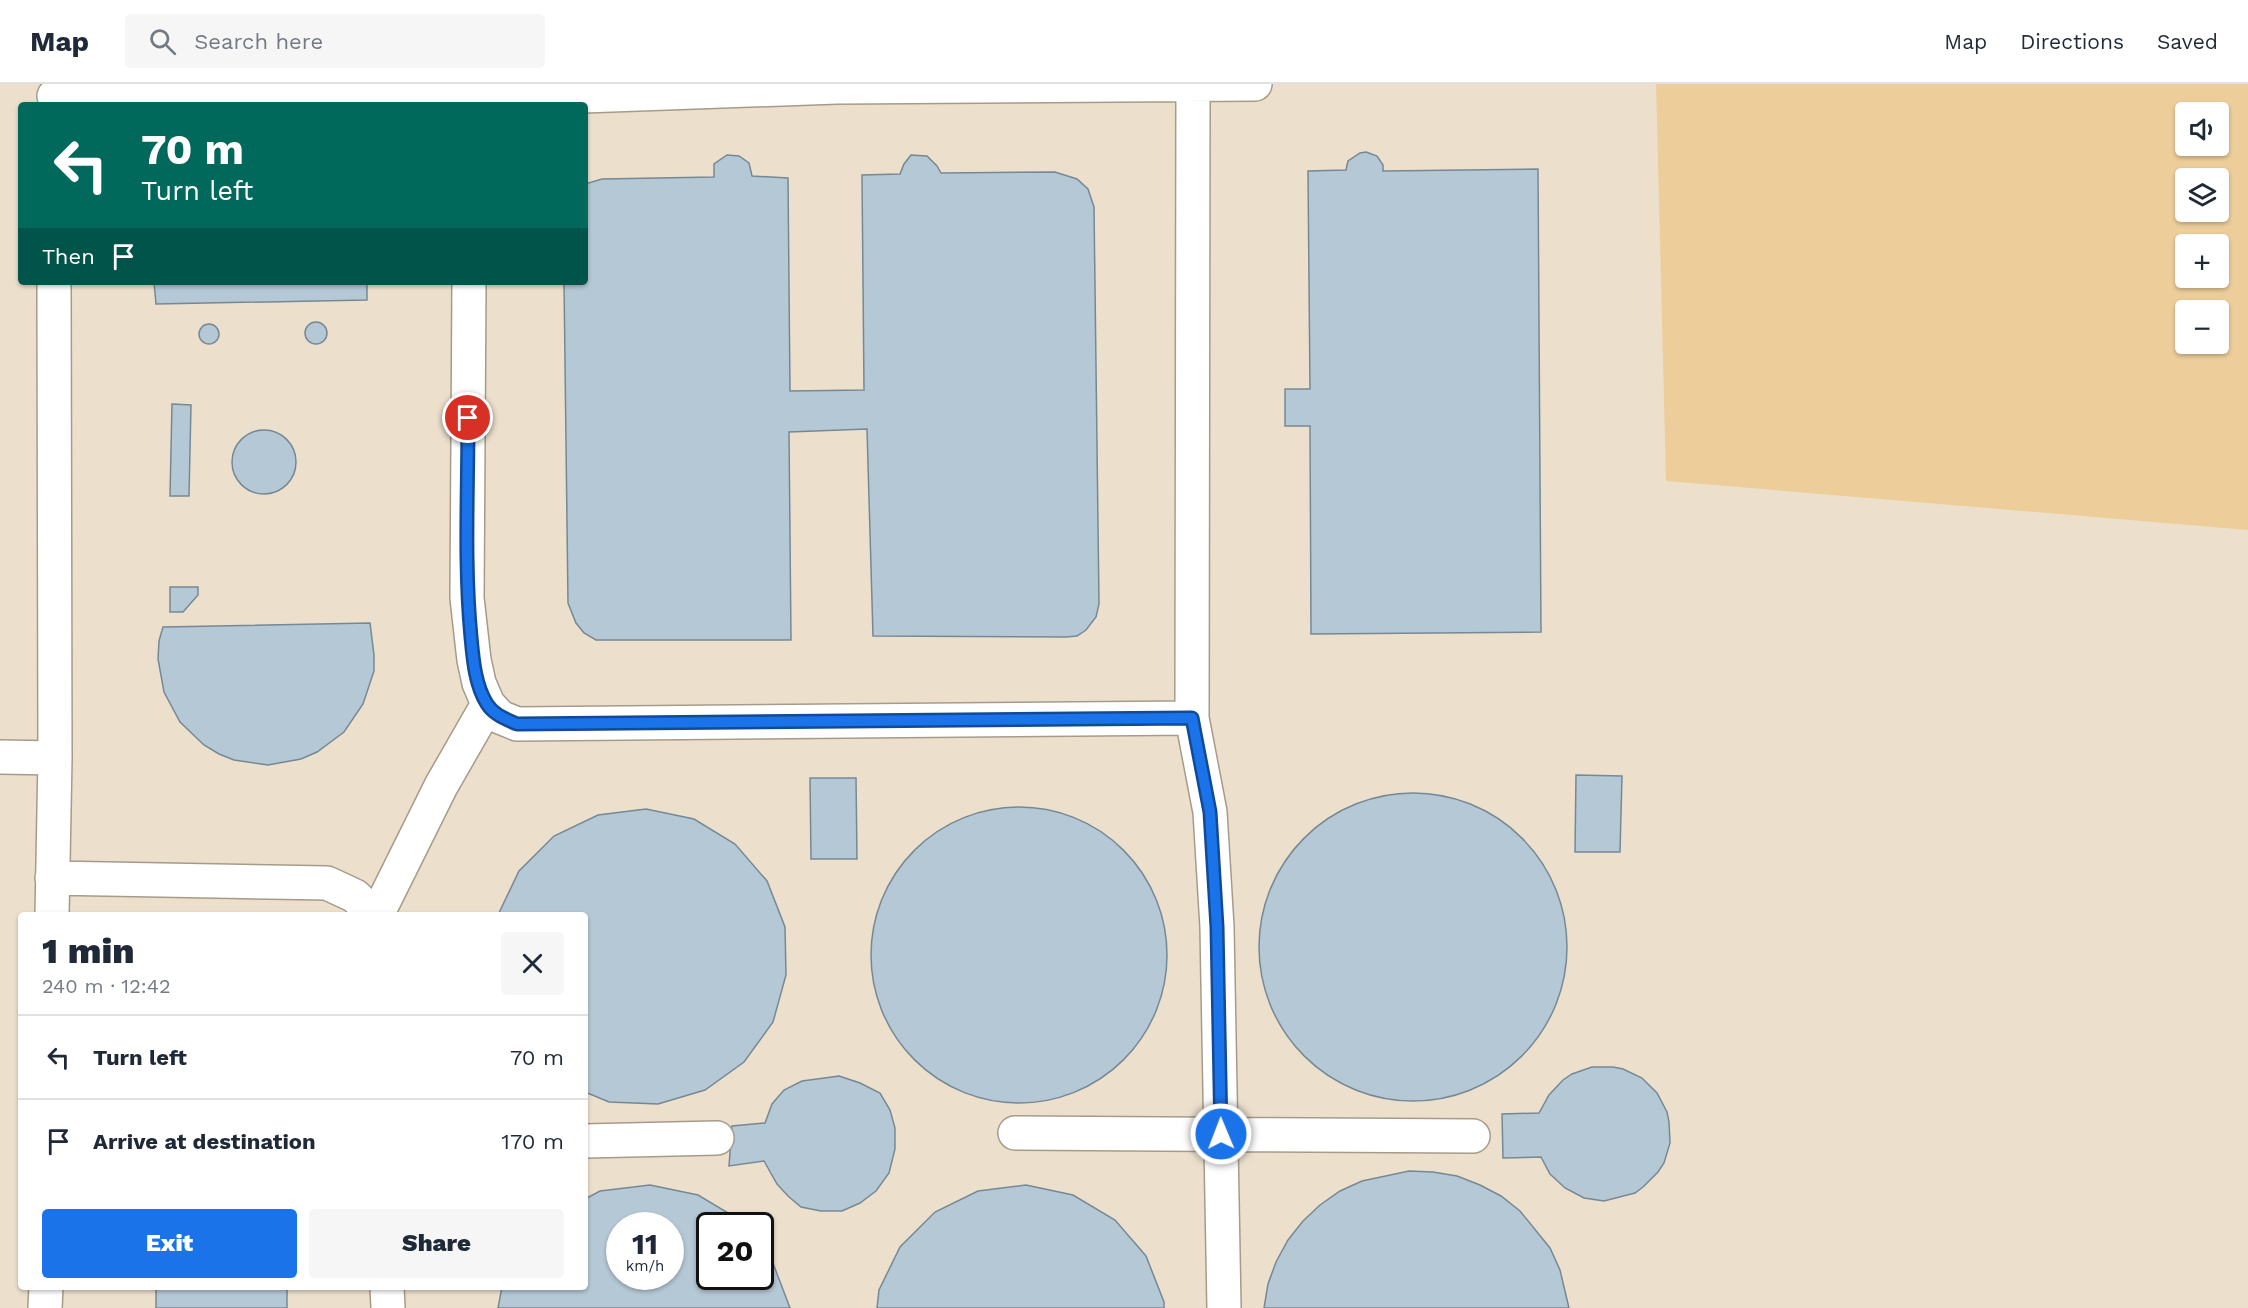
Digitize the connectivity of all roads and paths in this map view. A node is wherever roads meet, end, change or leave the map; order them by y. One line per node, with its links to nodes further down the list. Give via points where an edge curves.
1 (1255, 84): 2 (lane)
2 (1192, 85): 4 (lane, via 837,87); 8 (lane)
3 (54, 95): 4 (lane)
4 (470, 102)
5 (54, 285): 10 (lane)
6 (469, 285): 7 (lane, via 467,598 474,660)
7 (488, 704): 8 (lane, via 500,717 517,724); 14 (lane)
8 (1192, 718): 16 (lane, via 1210,812 1217,927)
9 (0, 757): 10 (lane)
10 (55, 758): 11 (lane)
11 (52, 878): 12 (lane); 13 (lane, via 327,883 355,896)
12 (52, 912)
13 (372, 912)
14 (377, 912)
15 (1015, 1133): 16 (lane)
16 (1221, 1134): 17 (lane); 24 (lane)
17 (1473, 1136)
18 (717, 1138): 19 (lane)
19 (588, 1142)
20 (46, 1290): 22 (lane)
21 (387, 1290): 23 (lane)
22 (45, 1308)
23 (388, 1308)
24 (1224, 1308)

